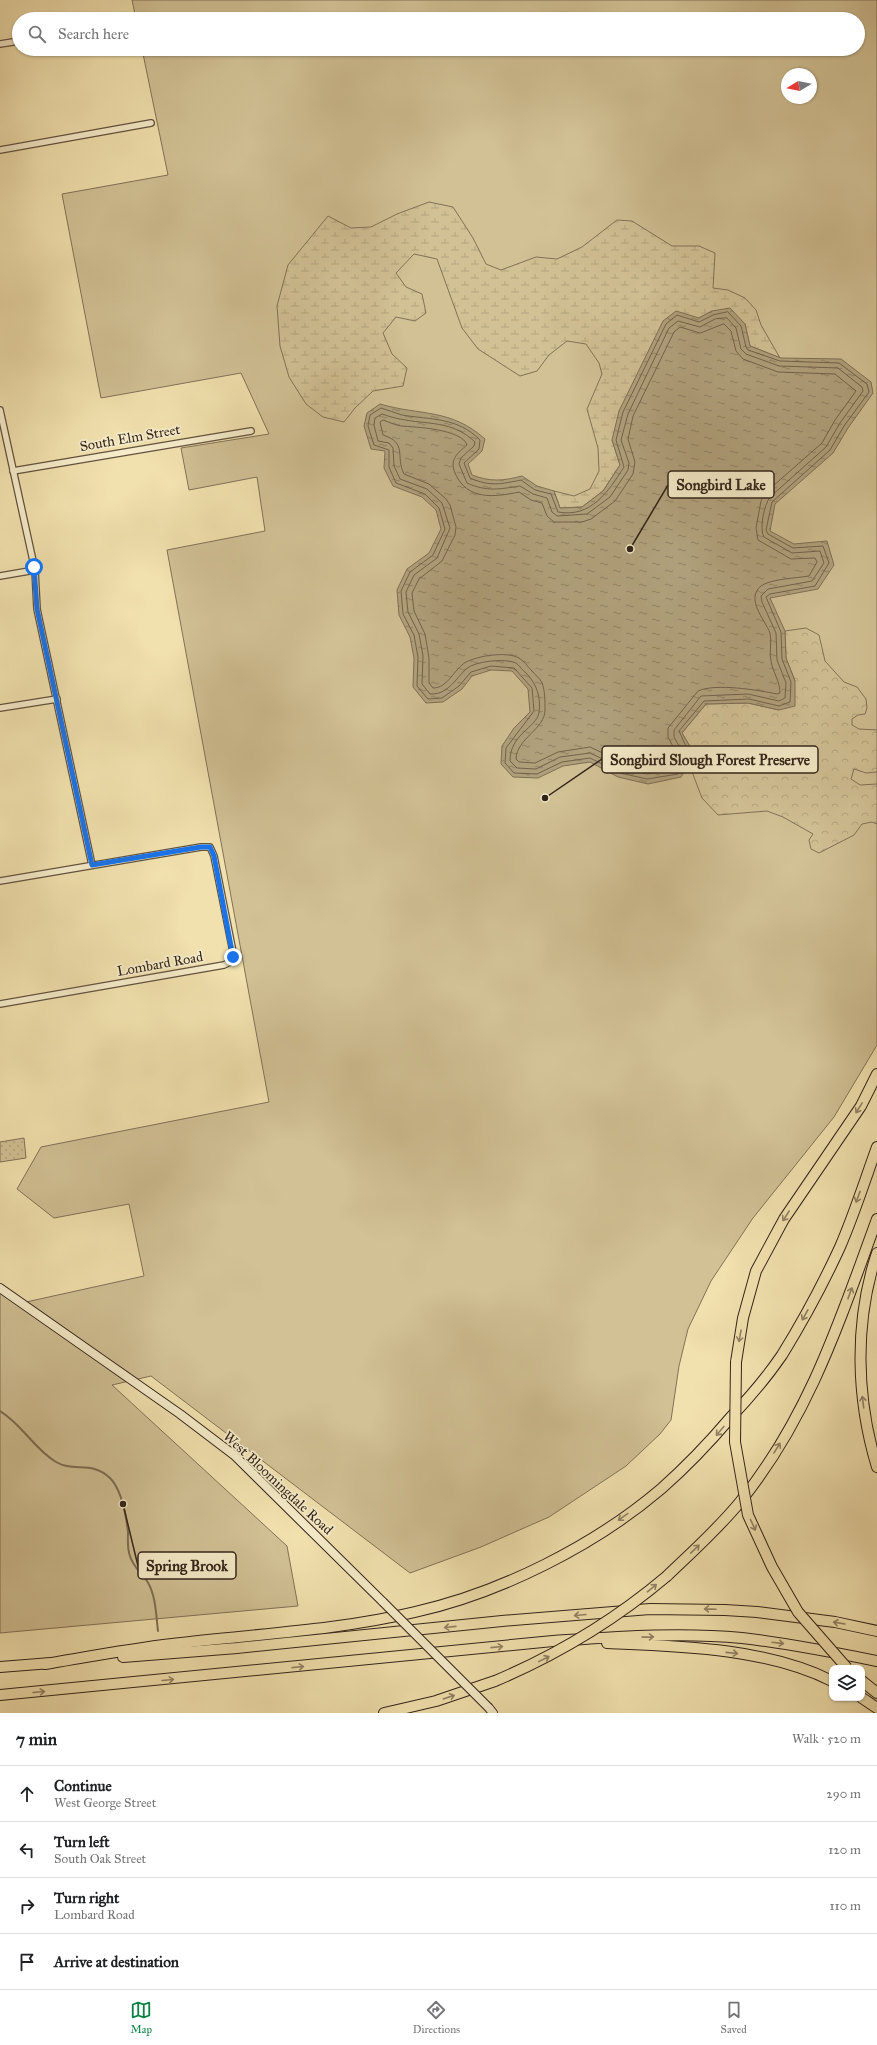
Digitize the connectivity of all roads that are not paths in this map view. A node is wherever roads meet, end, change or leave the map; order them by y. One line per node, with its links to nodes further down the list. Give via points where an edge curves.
1 (12, 42): 2 (street)
2 (0, 44)
3 (151, 123): 4 (street)
4 (0, 150)
5 (0, 410): 7 (street)
6 (251, 431): 7 (street, South Elm Street)
7 (13, 471): 8 (street)
8 (35, 570): 9 (street); 10 (street, via 37,609)
9 (0, 576)
10 (57, 698): 11 (street); 12 (street)
11 (0, 708)
12 (92, 865): 13 (street); 14 (street, Lombard Road, via 210,847 233,952 232,960 228,964)
13 (0, 881)
14 (0, 1004)
15 (877, 1074): 25 (highway, one-way to 25, bridge, via 861,1106 784,1220 756,1270 743,1318 736,1362 735,1442 748,1515 772,1567 798,1612)
16 (877, 1147): 24 (highway, one-way to 24, via 841,1245 805,1316 780,1358 703,1449 659,1490 611,1526 519,1576 415,1612 342,1625 170,1644)
17 (877, 1219): 34 (highway, one-way to 17, bridge, via 436,1701 496,1681 545,1659 591,1633 635,1603 722,1523 774,1453 800,1411 824,1361)
18 (877, 1253): 20 (highway, one-way to 18, via 869,1441 862,1401 860,1363 866,1297)
19 (0, 1288): 33 (street, West Bloomingdale Road, bridge, via 232,1454)
20 (877, 1467)
21 (877, 1631): 24 (highway, one-way to 24, via 835,1622 757,1612 650,1609)
22 (553, 1641): 23 (highway, one-way to 23, via 618,1637 741,1638 795,1645); 27 (highway, one-way to 27, via 665,1646 758,1656 794,1665); 30 (highway, one-way to 22)
23 (877, 1661)
24 (45, 1664): 26 (highway)
25 (845, 1665)
26 (0, 1667)
27 (829, 1680)
28 (865, 1683): 29 (highway)
29 (876, 1692)
30 (0, 1695)
31 (865, 1700): 32 (highway)
32 (877, 1708)
33 (491, 1711)
34 (384, 1713)

